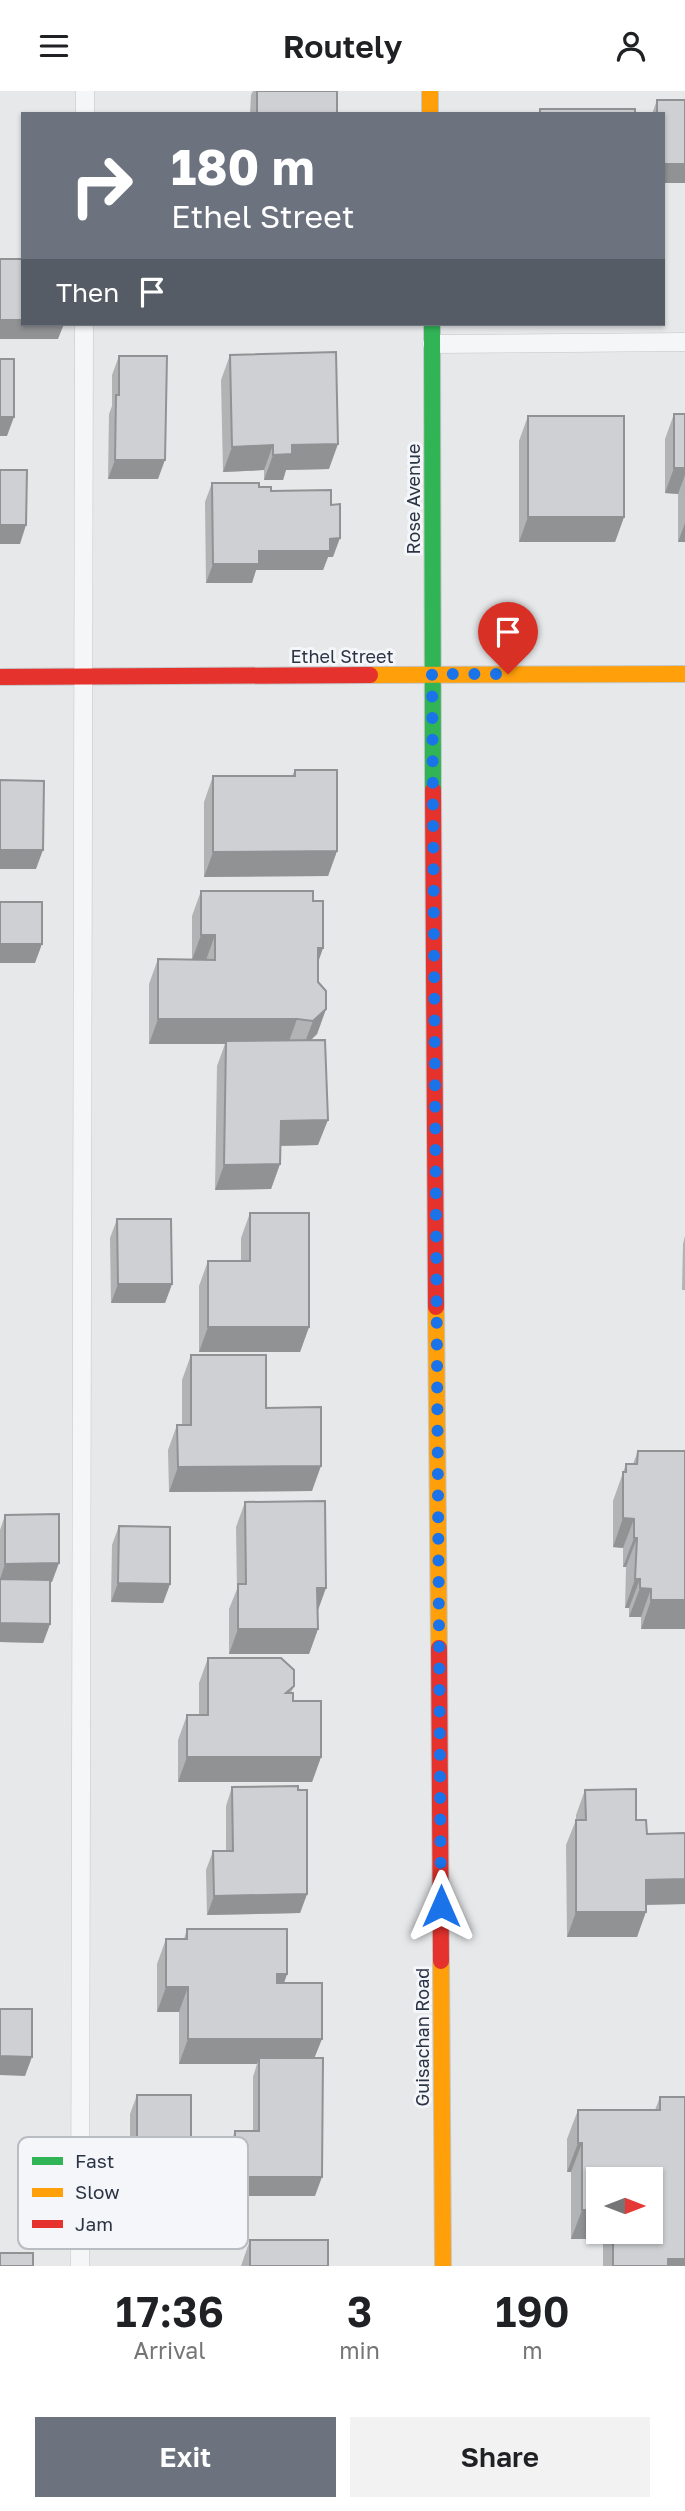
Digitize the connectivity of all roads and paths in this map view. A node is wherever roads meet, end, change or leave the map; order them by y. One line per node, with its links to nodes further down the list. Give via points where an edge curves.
1 (85, 91): 3 (lane)
2 (430, 91): 4 (street)
3 (85, 112)
4 (430, 112)
5 (84, 326): 12 (lane)
6 (432, 326): 8 (street, Rose Avenue)
7 (685, 342): 8 (lane)
8 (432, 344): 9 (street, Rose Avenue)
9 (432, 674): 10 (street, Ethel Street); 12 (street, Ethel Street); 14 (street, Guisachan Road)
10 (685, 674)
11 (0, 677): 12 (street, Ethel Street)
12 (83, 677): 13 (lane)
13 (80, 2137)
14 (443, 2266)

